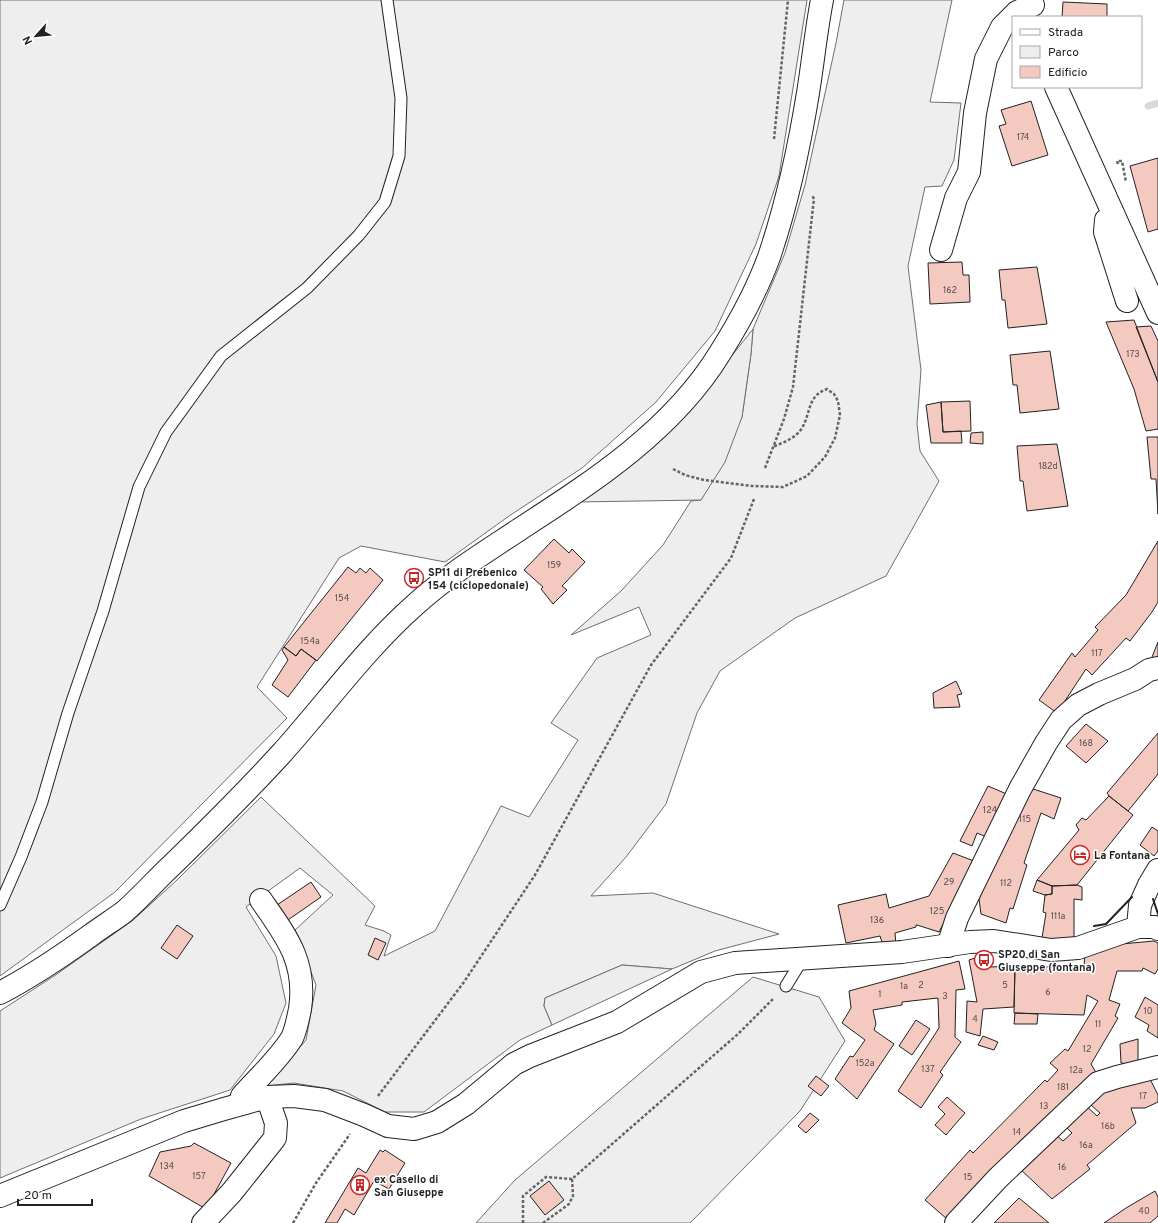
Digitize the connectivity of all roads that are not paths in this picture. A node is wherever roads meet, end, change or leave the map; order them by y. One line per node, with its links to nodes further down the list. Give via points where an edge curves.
1 (387, 0): 14 (lane, via 401,98 399,156 385,202 359,235 307,288 221,356 166,432 139,487 103,611 68,713 42,802 22,857)
2 (822, 0): 19 (street, via 798,152 768,260 738,323 696,388 652,433 604,472 483,553 415,604 376,643 280,755 206,832 122,913 65,953)
3 (1033, 7): 4 (street, via 1017,12)
4 (1013, 16)
5 (1012, 17): 8 (street, via 1002,27 986,59 975,113 969,172 956,198)
6 (1056, 88): 7 (street)
7 (1114, 215): 9 (street, via 1106,220 1105,232); 10 (street)
8 (941, 250)
9 (1127, 301)
10 (1158, 313)
11 (1158, 668): 16 (street, via 1078,705 1060,720 1017,796 957,918)
12 (1158, 870): 15 (street, via 1140,905)
13 (261, 900): 22 (street, via 292,948 300,968 302,994 292,1037 279,1056 242,1096)
14 (0, 905)
15 (1148, 928): 16 (street, via 1078,948 1051,950 994,941)
16 (948, 946): 17 (street)
17 (802, 960): 18 (lane); 21 (street, via 735,963 701,972 617,1022 514,1064 466,1104 437,1122 414,1129 388,1126 325,1100 294,1096)
18 (786, 986)
19 (0, 993)
20 (1158, 1067): 25 (street, via 1098,1083 998,1178)
21 (267, 1097): 22 (street); 24 (street, via 276,1123 275,1138 232,1192)
22 (240, 1104): 23 (street, via 184,1121)
23 (0, 1196)
24 (203, 1223)
25 (956, 1223)

